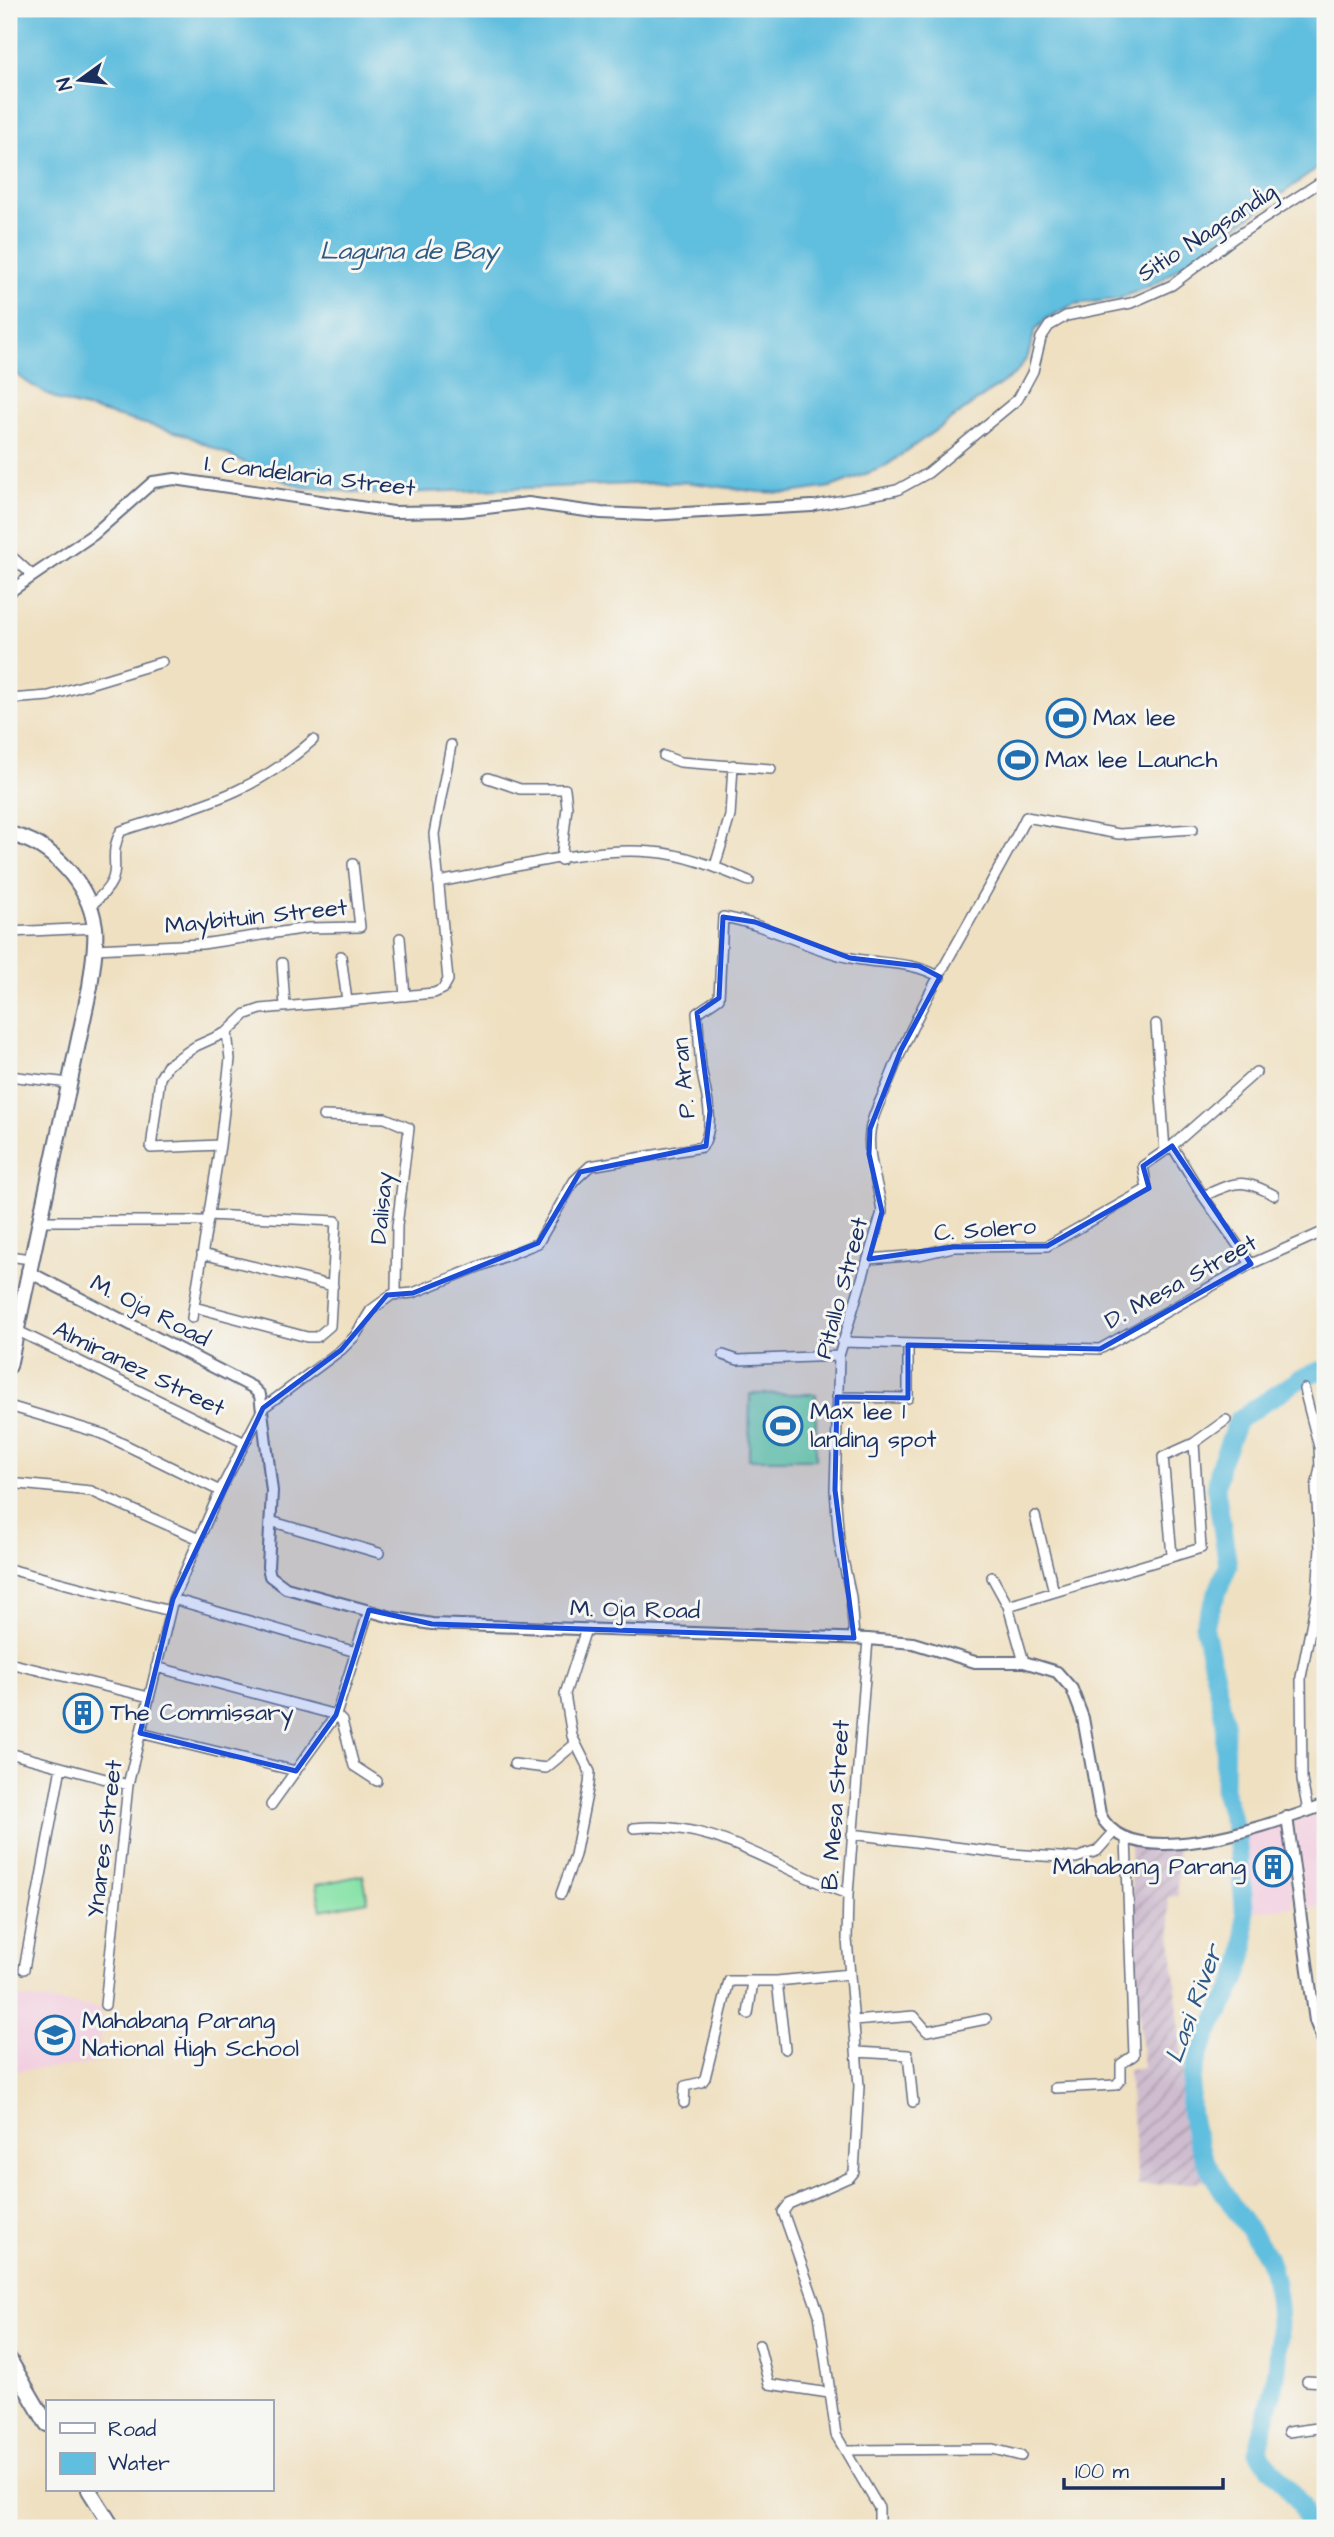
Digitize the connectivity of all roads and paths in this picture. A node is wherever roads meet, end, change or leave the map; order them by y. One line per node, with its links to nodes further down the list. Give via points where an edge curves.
1 (1325, 179): 2 (street, Sitio Nagsandig, via 1172,285 1131,303 1066,316 1049,326 1018,399 928,473 897,490)
2 (812, 506): 4 (street, I. Candelaria Street, via 648,515 528,503 462,511 393,512 175,479 153,482 94,534)
3 (9, 554): 4 (street)
4 (32, 574): 5 (street, I. Candelaria Street)
5 (9, 593)
6 (162, 662): 7 (street, via 49,696)
7 (9, 699)
8 (313, 740): 21 (street, via 283,767 233,794 121,831 116,840 117,875)
9 (451, 745): 20 (street, via 435,834)
10 (664, 756): 11 (street, via 680,762)
11 (733, 765): 12 (street); 18 (street, via 730,816)
12 (771, 769)
13 (488, 779): 16 (street, via 520,789 565,789)
14 (1193, 829): 28 (street, Pitallo Street, via 1119,834 1026,817)
15 (9, 834): 21 (main road, via 45,849 71,872)
16 (561, 860): 18 (street, via 650,851); 20 (street)
17 (353, 864): 25 (street, Maybituin Street, via 360,927 308,929 202,944)
18 (715, 866): 19 (street)
19 (750, 881)
20 (438, 882): 29 (street, via 448,980 434,993)
21 (89, 907): 22 (main road)
22 (95, 928): 23 (street); 25 (main road)
23 (9, 932)
24 (400, 938): 29 (street)
25 (94, 949): 36 (main road)
26 (341, 956): 30 (street)
27 (282, 963): 31 (street)
28 (940, 977): 47 (street, Pitallo Street, via 901,1050 870,1129 869,1154 882,1212); 51 (street, P. Aran, via 919,966 850,958 755,922 723,917 719,998 697,1013 710,1111 702,1147 590,1166 580,1172 538,1243 413,1293)
29 (405, 996): 30 (street)
30 (347, 1001): 31 (street)
31 (285, 1006): 33 (street, via 246,1014)
32 (1156, 1024): 39 (street)
33 (227, 1032): 38 (street, via 230,1059); 38 (street, via 196,1046 168,1065 160,1077 151,1148)
34 (1256, 1072): 39 (street)
35 (9, 1076): 36 (street)
36 (69, 1083): 43 (main road)
37 (323, 1116): 51 (street, Dalisay, via 385,1118 409,1128)
38 (220, 1145): 42 (street)
39 (1168, 1148): 41 (street); 47 (street, C. Solero, via 1143,1166 1147,1189 1047,1246 953,1247)
40 (1273, 1195): 41 (street, via 1240,1181)
41 (1203, 1196): 48 (street)
42 (207, 1218): 43 (street); 45 (street); 50 (street, via 336,1221)
43 (39, 1221): 49 (main road)
44 (1325, 1231): 48 (street, D. Mesa Street)
45 (202, 1254): 50 (street); 52 (street)
46 (9, 1256): 49 (street)
47 (869, 1259): 55 (street, Pitallo Street)
48 (1251, 1264): 56 (street, D. Mesa Street, via 1100,1349)
49 (28, 1265): 54 (main road); 63 (street, M. Oja Road, via 252,1387)
50 (333, 1286): 52 (street, via 330,1326 317,1337)
51 (392, 1293): 63 (street, via 371,1310 341,1350)
52 (194, 1307): 53 (street)
53 (192, 1318)
54 (16, 1330): 59 (main road); 65 (street, Almiranez Street)
55 (842, 1342): 56 (street, D. Mesa Street); 58 (street, Pitallo Street)
56 (908, 1345): 61 (street, via 908,1398)
57 (723, 1354): 58 (street, via 745,1360)
58 (839, 1356): 61 (street, Pitallo Street)
59 (9, 1366)
60 (1304, 1389): 77 (street, via 1320,1447)
61 (837, 1397): 83 (street, Pitallo Street, via 835,1490)
62 (9, 1406): 68 (street, via 103,1434)
63 (263, 1408): 65 (street, Ynares Street); 70 (street, M. Oja Road, via 272,1491)
64 (1226, 1420): 66 (street)
65 (245, 1443): 68 (street, Ynares Street)
66 (1194, 1443): 73 (street, via 1163,1457); 73 (street, via 1202,1548)
67 (9, 1483): 71 (street, via 91,1491)
68 (220, 1491): 71 (street, Ynares Street)
69 (1035, 1516): 76 (street)
70 (270, 1521): 72 (street); 80 (street, M. Oja Road, via 270,1576 286,1588)
71 (199, 1539): 78 (street, Ynares Street)
72 (379, 1553)
73 (1172, 1555): 76 (street)
74 (9, 1569): 81 (street)
75 (992, 1577): 79 (street)
76 (1054, 1592): 79 (street)
77 (1321, 1595): 101 (street, via 1301,1677 1302,1780)
78 (173, 1599): 81 (street, Ynares Street); 85 (street)
79 (1008, 1606): 87 (street)
80 (369, 1610): 82 (street, M. Oja Road, via 432,1624); 85 (street)
81 (170, 1611): 88 (street, Ynares Street)
82 (586, 1629): 83 (street, M. Oja Road); 92 (street, via 565,1694)
83 (855, 1638): 84 (street, M. Oja Road)
84 (868, 1639): 87 (street, M. Oja Road, via 913,1643 975,1662); 105 (street, B. Mesa Street)
85 (356, 1652): 90 (street)
86 (9, 1662): 89 (street)
87 (1024, 1662): 104 (street, M. Oja Road, via 1057,1672 1072,1689 1083,1717 1100,1814)
88 (156, 1667): 89 (street, Ynares Street); 90 (street)
89 (149, 1697): 91 (street, Ynares Street)
90 (336, 1714): 96 (street); 97 (street, via 354,1766)
91 (140, 1733): 96 (street); 98 (street, Ynares Street)
92 (575, 1744): 94 (street, via 546,1768); 107 (street, via 588,1764 589,1784 575,1855)
93 (9, 1753): 95 (street)
94 (514, 1764)
95 (61, 1767): 98 (street); 109 (street)
96 (296, 1771): 99 (street)
97 (377, 1781)
98 (128, 1785): 113 (street, Ynares Street)
99 (271, 1805)
100 (1325, 1805): 101 (street)
101 (1308, 1811): 102 (street)
102 (1287, 1817): 106 (street, via 1192,1843); 117 (street, via 1315,2021)
103 (634, 1828): 108 (street, via 670,1826 719,1836)
104 (1114, 1832): 105 (street, via 1097,1851 1076,1858); 106 (street)
105 (852, 1834): 108 (street, B. Mesa Street)
106 (1126, 1838): 120 (street, via 1134,2055 1121,2064 1116,2085)
107 (561, 1894)
108 (848, 1894): 110 (street, B. Mesa Street)
109 (24, 1969)
110 (850, 1975): 111 (street); 116 (street, B. Mesa Street)
111 (777, 1981): 112 (street); 118 (street)
112 (753, 1982): 114 (street); 122 (street, via 729,1981 705,2078 685,2086)
113 (105, 2005)
114 (748, 2014)
115 (986, 2019): 116 (street, via 927,2031 914,2016)
116 (854, 2021): 119 (street, B. Mesa Street)
117 (1325, 2046)
118 (785, 2049)
119 (857, 2052): 121 (street, via 908,2055); 127 (street, B. Mesa Street, via 854,2172 789,2204 783,2213 819,2314)
120 (1055, 2088)
121 (913, 2102)
122 (684, 2103)
123 (759, 2345): 127 (street, via 769,2384)
124 (9, 2359): 128 (main road)
125 (1307, 2381): 126 (street)
126 (1325, 2382)
127 (829, 2393): 131 (street, via 836,2435)
128 (46, 2422)
129 (1325, 2427): 130 (street)
130 (1288, 2432)
131 (846, 2450): 132 (street, via 993,2449); 135 (street, via 879,2508)
132 (1021, 2456)
133 (90, 2492): 134 (main road)
134 (113, 2528)
135 (879, 2528)

